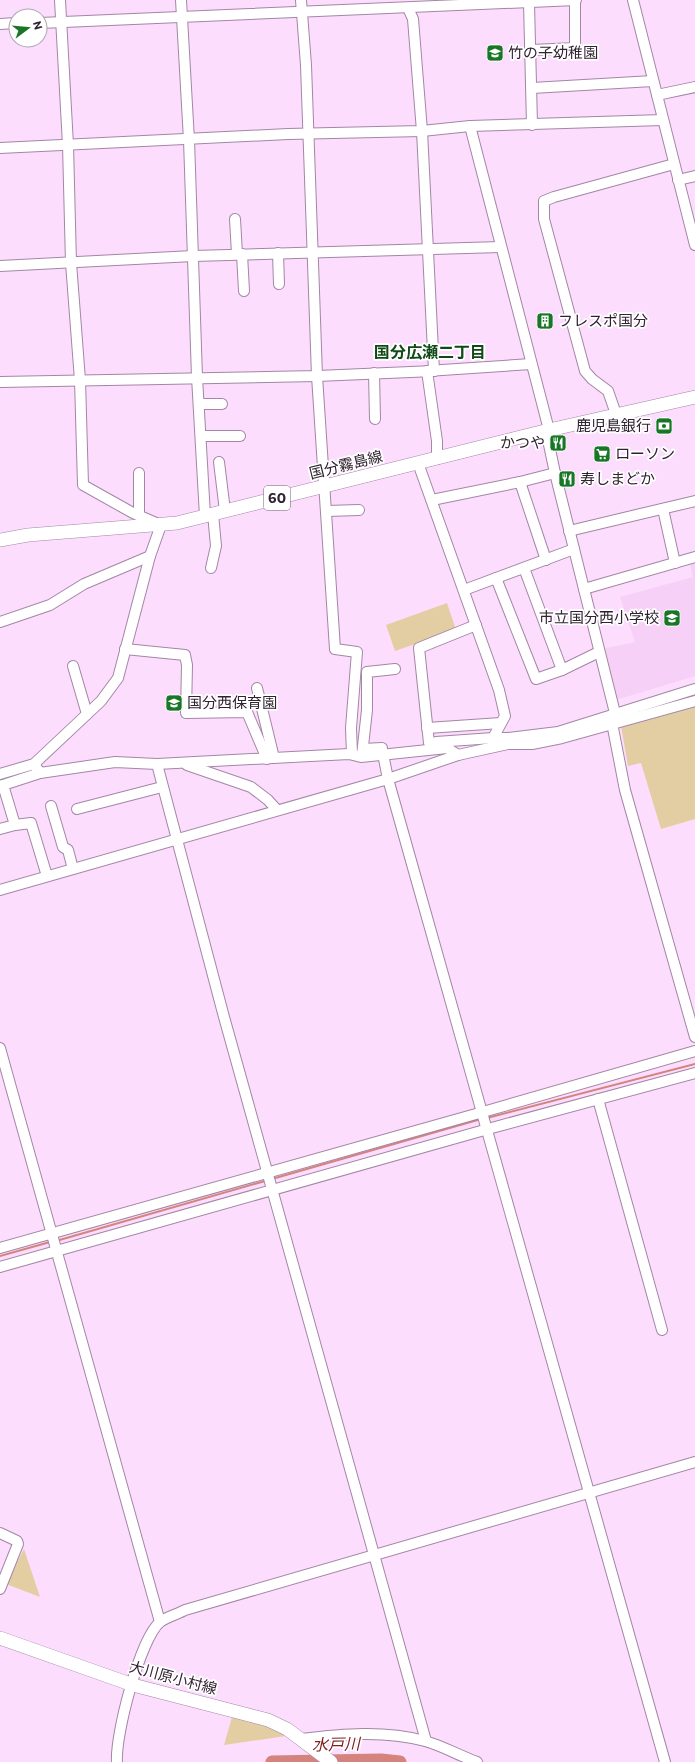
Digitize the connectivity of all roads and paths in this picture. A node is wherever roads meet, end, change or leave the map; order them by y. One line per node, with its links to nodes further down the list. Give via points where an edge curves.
1 (60, 0): 11 (street)
2 (181, 0): 9 (street)
3 (301, 0): 8 (street)
4 (575, 0): 6 (street); 12 (street, via 575,48)
5 (633, 0): 13 (street)
6 (529, 2): 7 (street); 12 (street)
7 (408, 8): 8 (street); 20 (street, via 413,19)
8 (302, 12): 9 (street); 21 (street)
9 (183, 17): 11 (street); 22 (street)
10 (48, 22): 11 (street)
11 (62, 22): 23 (street)
12 (532, 50): 15 (street)
13 (653, 81): 15 (street); 16 (street)
14 (695, 87): 16 (street)
15 (532, 88): 18 (street)
16 (657, 95): 17 (street)
17 (663, 120): 18 (street); 25 (street)
18 (532, 125): 19 (street)
19 (470, 126): 20 (street); 30 (street)
20 (422, 131): 21 (street); 31 (street)
21 (308, 134): 22 (street); 32 (street)
22 (189, 140): 23 (street); 35 (street)
23 (68, 145): 24 (street); 36 (street)
24 (0, 148)
25 (674, 164): 27 (street); 50 (street, via 544,201 544,219 585,371 608,391)
26 (695, 176): 27 (street)
27 (678, 180): 29 (street)
28 (235, 219): 34 (street)
29 (695, 245)
30 (501, 247): 31 (street); 40 (street)
31 (428, 249): 32 (street); 41 (street)
32 (312, 252): 33 (street); 43 (street)
33 (278, 253): 34 (street); 38 (street)
34 (239, 254): 35 (street); 39 (street)
35 (193, 256): 36 (street); 44 (street)
36 (71, 263): 37 (street); 45 (street)
37 (0, 266)
38 (279, 284)
39 (244, 291)
40 (531, 364): 41 (street); 52 (street)
41 (434, 371): 42 (street); 55 (street, via 427,371 437,441)
42 (374, 373): 43 (street); 51 (street)
43 (317, 376): 44 (street); 61 (street)
44 (197, 377): 45 (street); 48 (street)
45 (80, 380): 46 (street); 68 (street, via 83,485)
46 (0, 382)
47 (695, 397): 50 (main road, 国分霧島線 / 60)
48 (199, 404): 49 (street); 53 (street)
49 (222, 404)
50 (616, 414): 52 (main road, 国分霧島線 / 60)
51 (375, 418)
52 (549, 430): 55 (main road, 国分霧島線 / 60); 58 (street, via 548,440)
53 (201, 436): 54 (street); 67 (street)
54 (240, 436)
55 (437, 459): 57 (main road, 国分霧島線 / 60)
56 (219, 462): 67 (street)
57 (418, 463): 61 (main road, 国分霧島線 / 60); 62 (street)
58 (555, 473): 60 (street); 70 (street)
59 (139, 474): 68 (street)
60 (520, 482): 62 (street); 75 (street)
61 (325, 486): 66 (street); 67 (main road, 国分霧島線 / 60)
62 (432, 500): 81 (street)
63 (695, 501): 64 (street)
64 (663, 509): 70 (street); 76 (street)
65 (359, 510): 66 (street)
66 (327, 511): 100 (street, via 336,649 357,652 351,728)
67 (214, 514): 69 (main road, 国分霧島線 / 60); 77 (street, via 216,546)
68 (139, 516): 69 (street)
69 (161, 525): 71 (main road, 国分霧島線 / 60, via 28,535); 73 (street)
70 (569, 531): 72 (street)
71 (0, 540)
72 (574, 549): 75 (street); 80 (street)
73 (150, 556): 82 (street, via 84,584 50,605); 84 (street)
74 (695, 557): 76 (street)
75 (546, 560): 78 (street)
76 (676, 563): 80 (street)
77 (211, 568)
78 (524, 568): 79 (street); 88 (street)
79 (496, 578): 81 (street); 88 (street, via 536,678)
80 (584, 589): 85 (street)
81 (464, 590): 83 (street)
82 (0, 622)
83 (476, 625): 94 (street, via 499,690 504,716); 95 (street, via 419,648)
84 (125, 649): 92 (street, via 118,678 101,701); 103 (street, via 184,656 187,665 186,713 247,712)
85 (599, 652): 88 (street); 93 (street)
86 (73, 666): 92 (street)
87 (395, 669): 100 (street, via 367,672 367,710)
88 (562, 670)
89 (257, 688): 103 (street)
90 (695, 689): 93 (street)
91 (695, 701): 93 (street)
92 (87, 714): 105 (street)
93 (613, 718): 97 (street, via 562,738 532,744); 121 (street, via 625,790)
94 (501, 723): 95 (street); 96 (street)
95 (427, 728): 98 (street)
96 (493, 738): 97 (street); 99 (street)
97 (508, 741): 102 (street)
98 (429, 743): 99 (street); 100 (street)
99 (447, 744): 101 (street); 102 (street)
100 (359, 754): 101 (street); 103 (street)
101 (383, 754): 109 (street)
102 (458, 755): 109 (street)
103 (271, 759): 104 (street)
104 (175, 762): 106 (street); 114 (street, via 195,766 251,788)
105 (34, 764): 107 (street); 108 (street)
106 (157, 764): 107 (street, via 115,762); 111 (street)
107 (40, 773): 110 (street)
108 (0, 774)
109 (388, 779): 114 (street); 127 (street)
110 (1, 786): 115 (street)
111 (162, 787): 113 (street); 117 (street)
112 (51, 806): 118 (street, via 63,847 68,850)
113 (77, 809)
114 (277, 810): 117 (street)
115 (15, 825): 116 (street); 119 (street, via 31,823)
116 (0, 829)
117 (176, 840): 118 (street); 129 (street)
118 (73, 869): 119 (street)
119 (47, 876): 120 (street)
120 (0, 888)
121 (695, 1037)
122 (0, 1048): 125 (street)
123 (695, 1051): 127 (street)
124 (695, 1073): 126 (street)
125 (4, 1081): 131 (street)
126 (598, 1099): 128 (street); 135 (street)
127 (483, 1114): 128 (street); 129 (street)
128 (487, 1128): 130 (street); 137 (street)
129 (268, 1175): 130 (street); 131 (street)
130 (272, 1189): 133 (street); 139 (street)
131 (53, 1235): 132 (street); 133 (street)
132 (0, 1248)
133 (57, 1250): 134 (street); 141 (street)
134 (0, 1267)
135 (662, 1330)
136 (695, 1462): 137 (street)
137 (588, 1492): 139 (street); 149 (street)
138 (0, 1533): 140 (street, via 18,1544)
139 (375, 1554): 141 (street, via 185,1610); 145 (street)
140 (0, 1589)
141 (160, 1622): 143 (street, via 145,1643)
142 (0, 1638): 143 (main road, 大川原小村線)
143 (133, 1685): 144 (main road, 大川原小村線, via 268,1720 287,1729); 146 (street, via 123,1715)
144 (303, 1741): 145 (street, via 341,1734 381,1734); 147 (main road, 大川原小村線)
145 (426, 1741): 148 (street)
146 (117, 1757)
147 (331, 1762)
148 (477, 1762)
149 (664, 1762)

